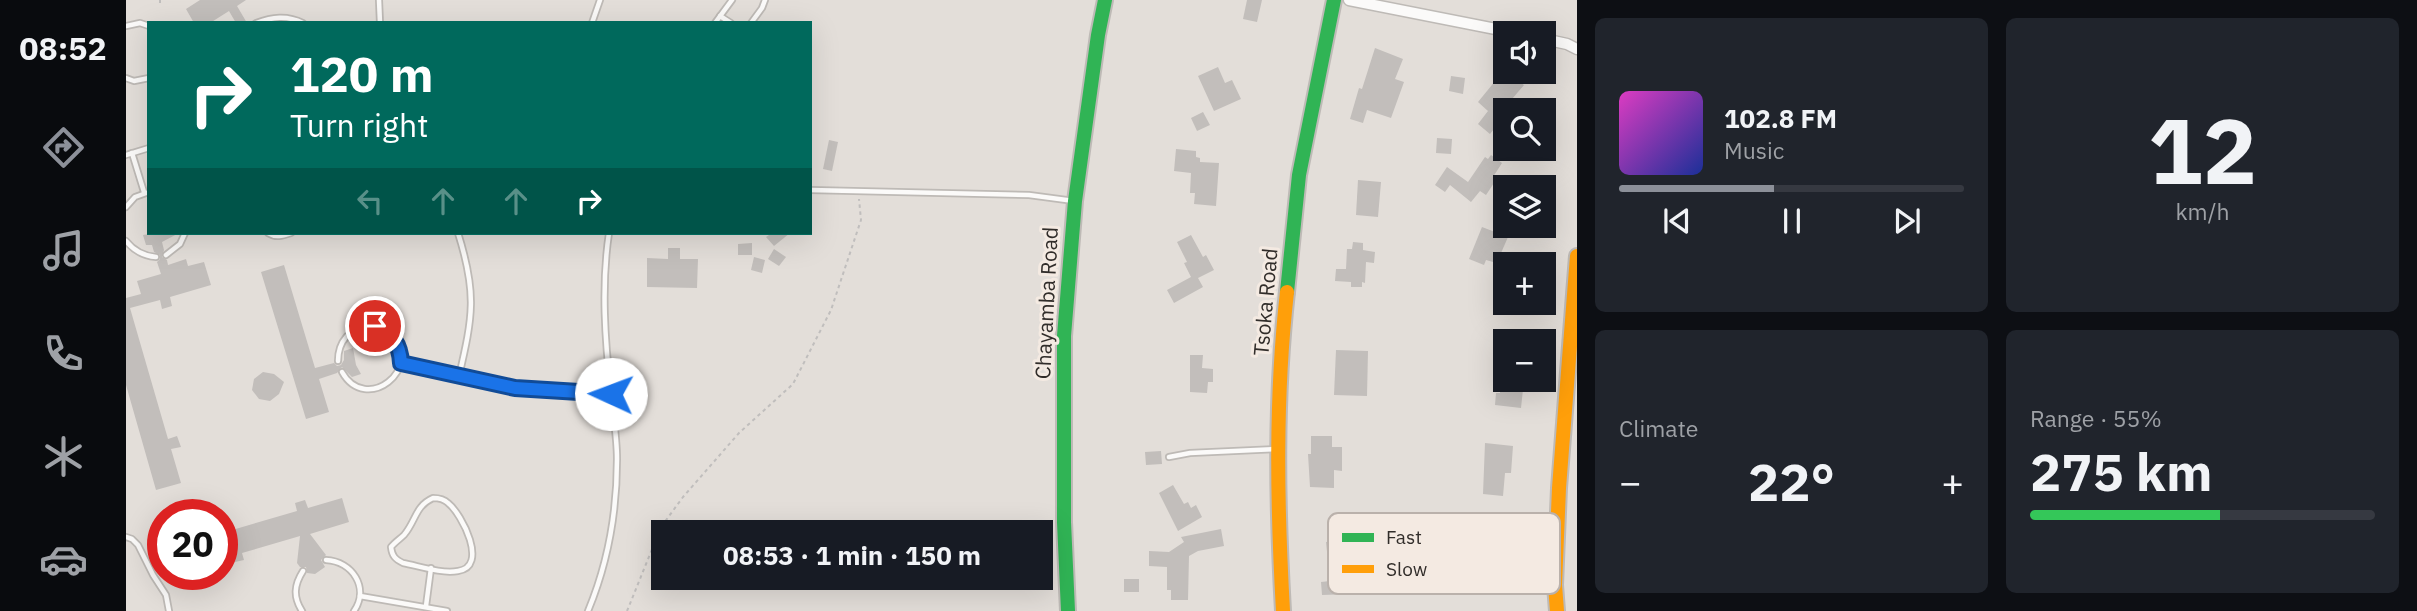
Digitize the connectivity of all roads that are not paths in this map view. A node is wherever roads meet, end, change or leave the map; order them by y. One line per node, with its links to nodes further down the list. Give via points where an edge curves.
1 (379, 0): 11 (lane)
2 (600, 0): 12 (lane)
3 (732, 0): 8 (lane)
4 (765, 0): 15 (lane)
5 (1105, 0): 27 (street, Chayamba Road)
6 (1334, 0): 42 (street, Tsoka Road, via 1299,175 1283,326)
7 (1349, 0): 18 (street)
8 (720, 16): 13 (lane); 14 (lane)
9 (265, 21): 10 (lane, via 282,17)
10 (299, 21)
11 (380, 21)
12 (593, 21)
13 (716, 21)
14 (728, 21)
15 (752, 21)
16 (147, 25): 17 (lane)
17 (126, 26)
18 (1493, 28)
19 (1556, 42): 20 (street)
20 (1577, 49)
21 (126, 78): 22 (lane)
22 (147, 78)
23 (147, 149): 24 (lane)
24 (129, 154): 26 (lane)
25 (812, 190): 27 (lane, via 1029,195)
26 (146, 192): 28 (lane)
27 (1074, 201): 56 (street, Chayamba Road, via 1064,336)
28 (126, 207)
29 (184, 235): 33 (lane)
30 (459, 235): 40 (lane, via 473,299)
31 (609, 235): 41 (lane, via 604,292)
32 (126, 241): 35 (lane, via 143,255)
33 (166, 255)
34 (1577, 256): 36 (street)
35 (156, 257)
36 (1575, 298): 44 (street)
37 (338, 361): 38 (lane, via 342,340 351,331 375,326 395,340)
38 (401, 363): 39 (lane, via 388,384 376,389 352,384); 40 (lane)
39 (341, 372)
40 (459, 376): 41 (lane, via 515,388)
41 (611, 394): 55 (lane, via 617,458 610,547)
42 (1277, 449): 43 (lane); 57 (street, Tsoka Road)
43 (1169, 457)
44 (1558, 513)
45 (126, 537): 51 (lane, via 138,545 166,595)
46 (326, 560): 49 (lane, via 348,567)
47 (431, 568): 47 (lane, via 402,564 391,547 406,533 417,510 433,498 454,510 474,552 466,569); 50 (lane)
48 (303, 571): 52 (lane, via 295,594)
49 (360, 596): 50 (lane); 53 (lane)
50 (426, 606): 54 (lane)
51 (169, 611)
52 (302, 611)
53 (354, 611)
54 (447, 611)
55 (588, 611)
56 (1068, 611)
57 (1283, 611)

